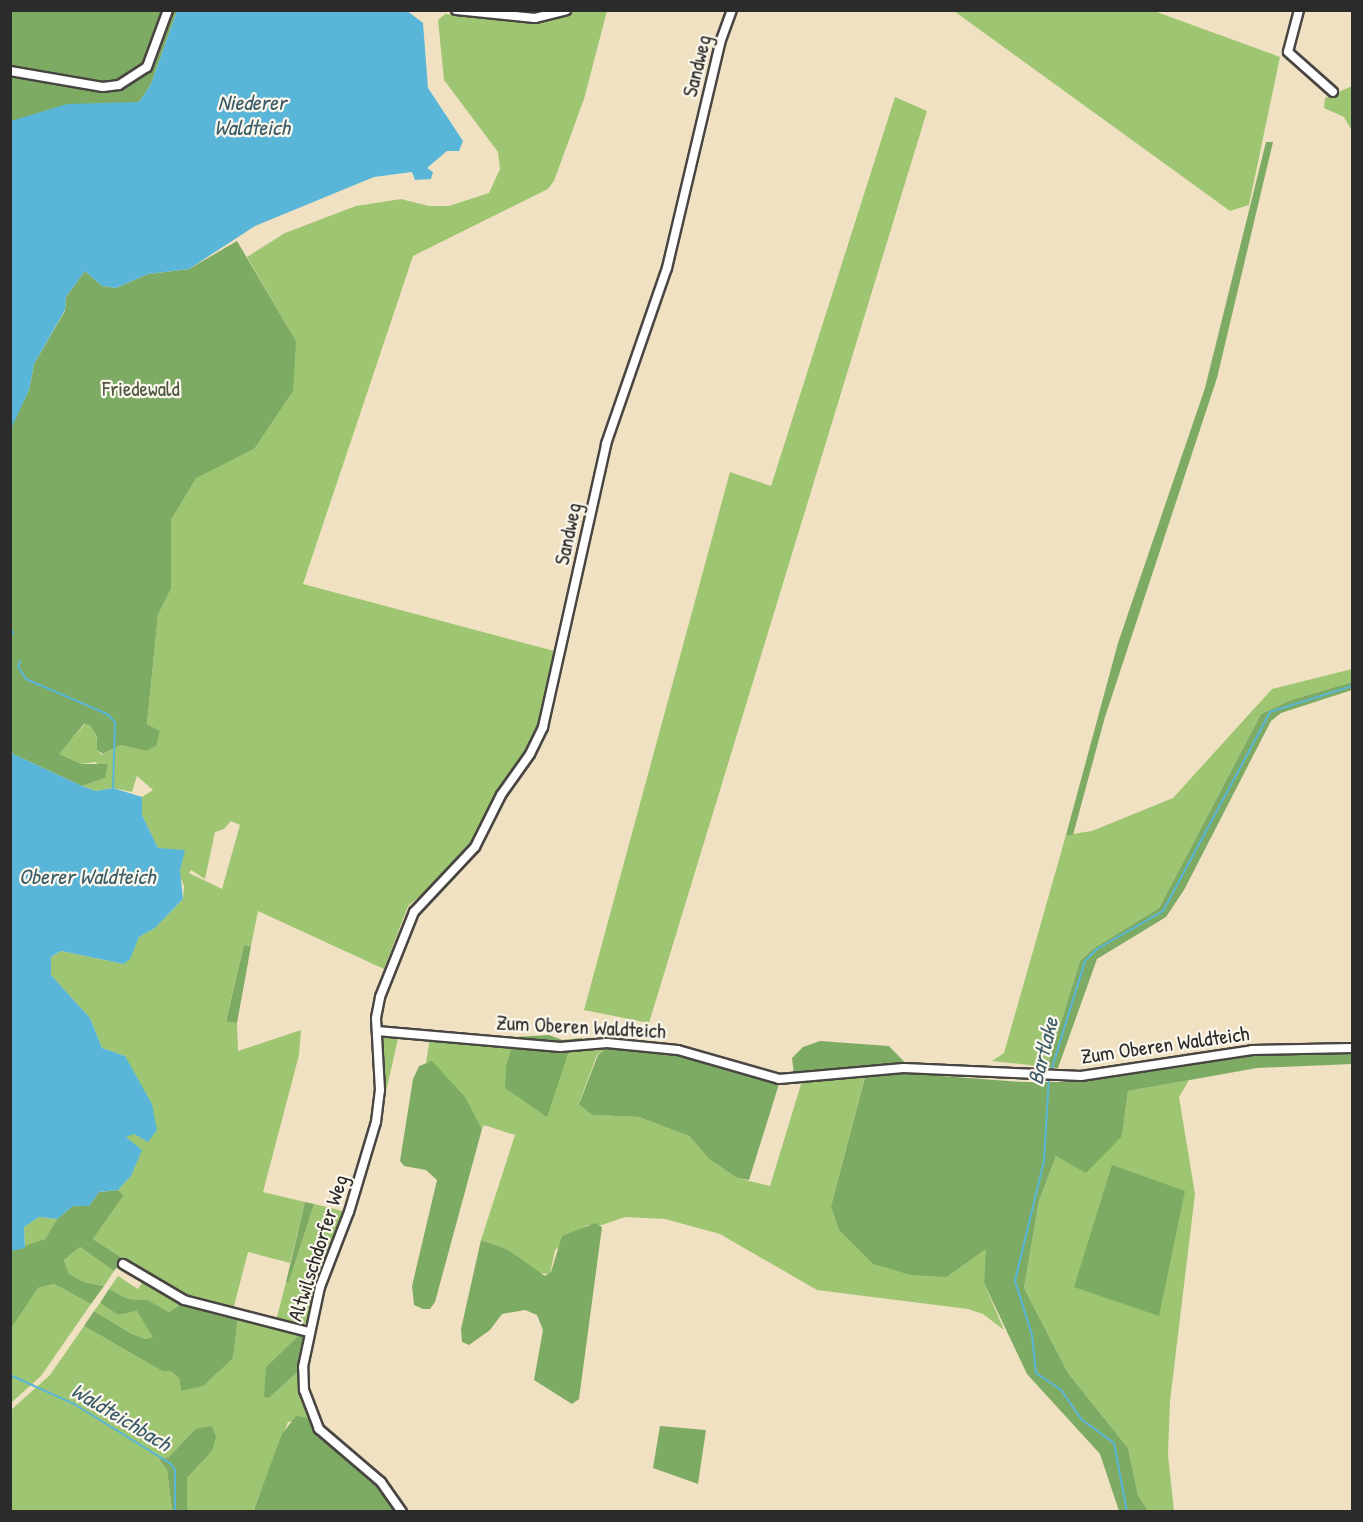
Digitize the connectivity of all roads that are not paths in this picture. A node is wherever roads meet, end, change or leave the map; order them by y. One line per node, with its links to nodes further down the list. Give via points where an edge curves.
1 (168, 10): 6 (street, via 147,67 118,85 103,87)
2 (456, 10): 3 (street, via 535,18)
3 (566, 10)
4 (732, 10): 8 (street, Sandweg, via 721,40 668,268 606,444 543,727 530,754 501,795 475,847 414,912 384,981)
5 (1299, 10): 7 (street, via 1288,52)
6 (10, 71)
7 (1333, 92)
8 (377, 1031): 9 (street, Zum Oberen Waldteich, via 561,1047 607,1043 678,1050 779,1079 904,1068 1050,1076 1175,1065 1252,1050); 11 (street, Altwilschdorfer Weg, via 380,1090 376,1122)
9 (1353, 1048)
10 (123, 1264): 11 (street, via 184,1300)
11 (309, 1332): 12 (street, Altwilschdorfer Weg, via 303,1368 313,1419 329,1440 381,1482)
12 (402, 1512)

